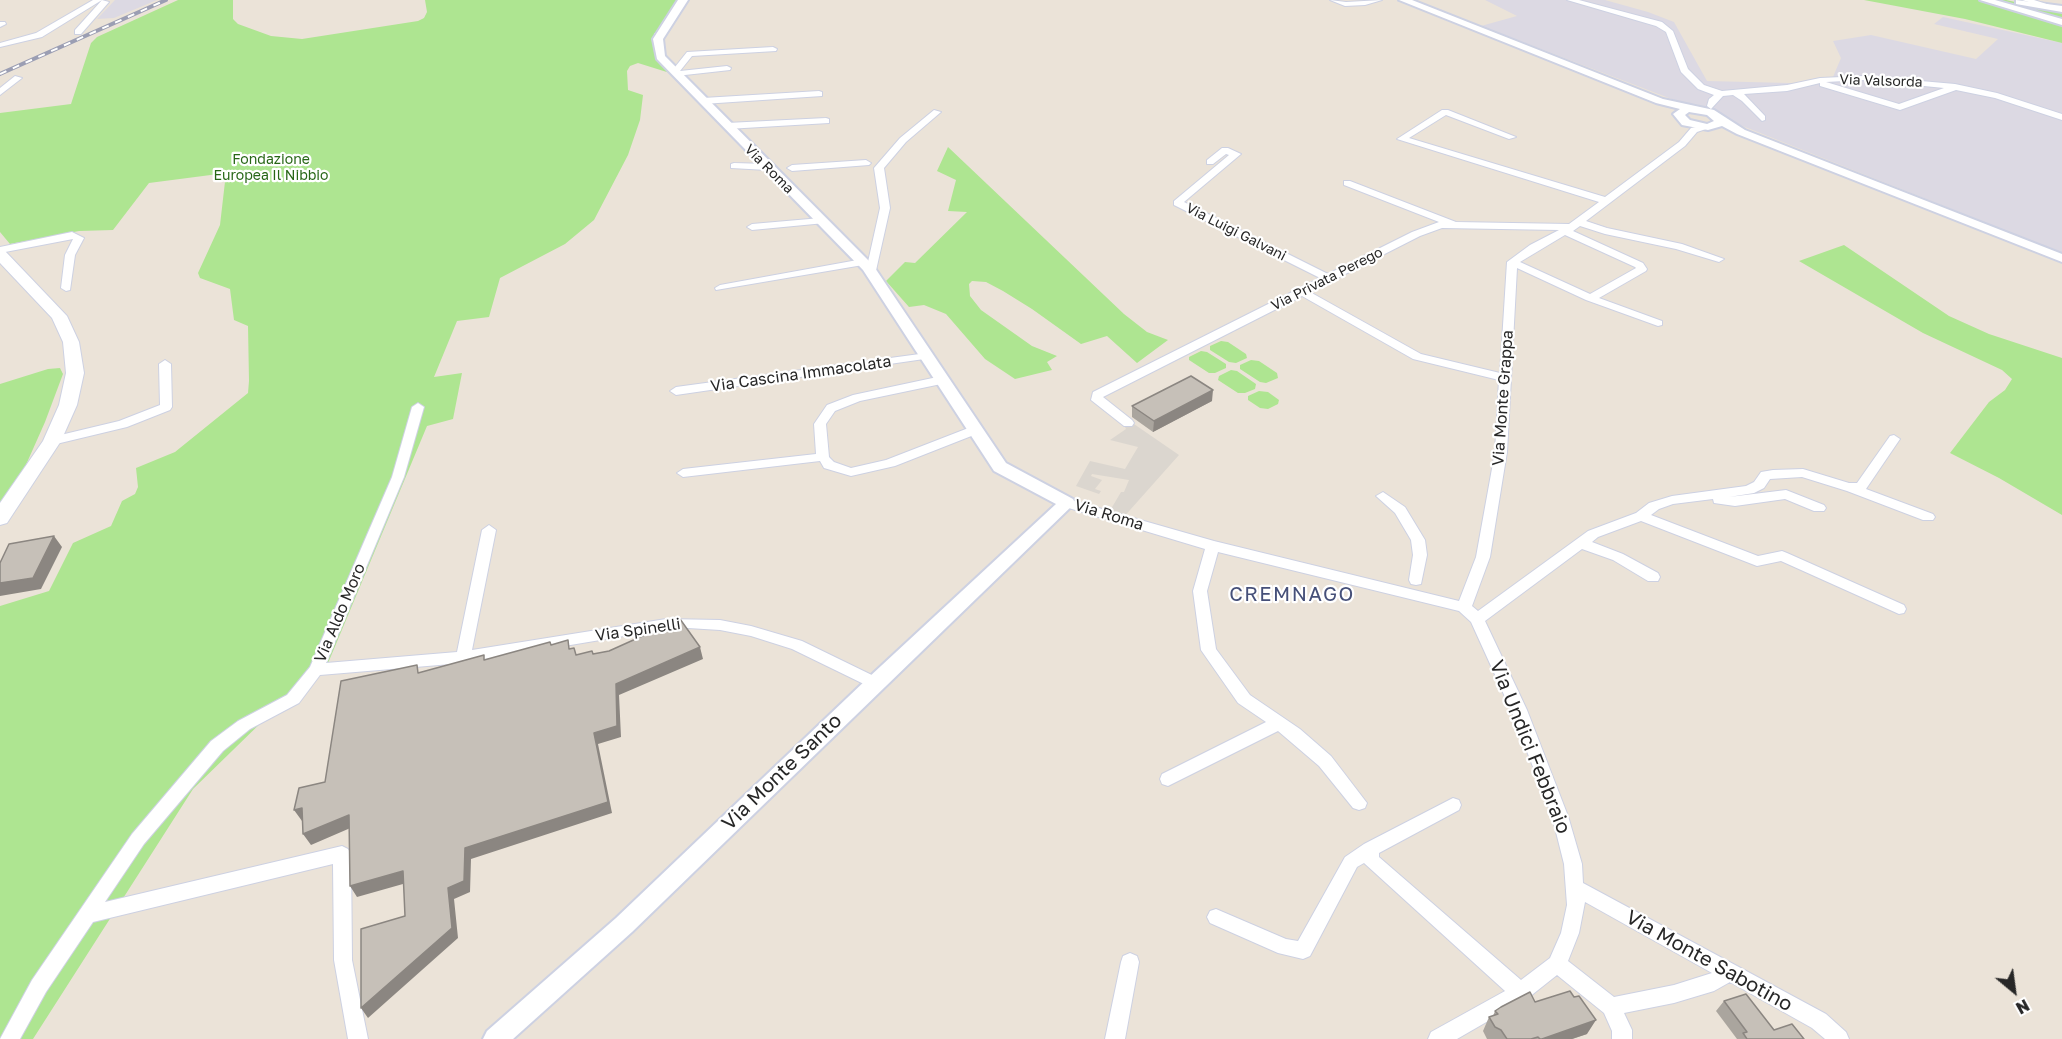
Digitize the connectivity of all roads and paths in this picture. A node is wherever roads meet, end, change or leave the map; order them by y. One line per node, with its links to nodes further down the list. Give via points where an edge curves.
1 (98, 0): 15 (street, via 39,35)
2 (106, 0): 14 (street)
3 (684, 0): 18 (street, Via Roma, via 658,39 660,57)
4 (1334, 0): 5 (street, via 1345,4)
5 (1378, 0)
6 (1404, 0): 27 (street)
7 (1571, 0): 25 (street, via 1659,24 1669,31 1684,70 1701,87)
8 (1985, 0): 13 (street)
9 (2011, 0): 11 (street)
10 (2026, 0): 11 (street)
11 (2052, 7): 12 (street)
12 (2062, 9)
13 (2062, 22)
14 (78, 32)
15 (0, 45)
16 (773, 49): 18 (street, via 690,54)
17 (727, 68): 18 (street)
18 (675, 73): 26 (street, Via Roma)
19 (18, 78): 22 (street)
20 (1815, 81): 21 (street, Via Valsorda, via 1864,78); 21 (street, via 1900,107); 23 (street, Via Valsorda)
21 (1955, 87): 30 (street, Via Valsorda)
22 (0, 92)
23 (1735, 93): 25 (street, Via Valsorda); 31 (street, via 1745,99)
24 (819, 94): 26 (street)
25 (1721, 94): 32 (street, via 1713,99)
26 (703, 101): 35 (street, Via Roma)
27 (1660, 101): 28 (street); 34 (street)
28 (1695, 109): 32 (street); 34 (street, via 1683,110)
29 (937, 112): 55 (street, via 903,140 879,168 885,208)
30 (2058, 113)
31 (1755, 114)
32 (1713, 119): 34 (street); 52 (street)
33 (826, 121): 35 (street, Via Roma)
34 (1685, 123): 45 (street, via 1682,144)
35 (727, 126): 41 (street, Via Roma)
36 (1512, 137): 45 (street, via 1445,112 1402,139)
37 (809, 158): 42 (street)
38 (1209, 162): 56 (street, Via Luigi Galvani, via 1225,150 1236,154 1177,203)
39 (866, 163): 42 (street)
40 (734, 166): 41 (street)
41 (767, 167): 43 (street, Via Roma)
42 (792, 168): 43 (street)
43 (778, 178): 46 (street, Via Roma)
44 (1347, 183): 47 (street)
45 (1606, 201): 49 (street)
46 (821, 221): 48 (street); 55 (street, Via Roma)
47 (1454, 225): 49 (street, Via Privata Perego); 56 (street, Via Privata Perego, via 1416,234)
48 (752, 227)
49 (1572, 227): 53 (street, via 1678,246); 54 (street); 60 (street, via 1642,267)
50 (0, 250): 57 (street, via 72,235 79,238 70,255)
51 (0, 254): 71 (main road, via 59,316 71,342 75,373 68,405)
52 (2062, 258)
53 (1719, 259)
54 (1512, 262): 60 (street); 64 (street, Via Monte Grappa)
55 (867, 267): 58 (street); 62 (street, Via Roma)
56 (1327, 278): 59 (street, Via Privata Perego)
57 (66, 288)
58 (720, 288)
59 (1301, 291): 64 (street, via 1417,357); 68 (street, Via Privata Perego, via 1097,395 1097,400)
60 (1590, 298): 61 (street)
61 (1658, 323)
62 (927, 356): 65 (street, Via Roma); 66 (street, Via Cascina Immacolata)
63 (165, 364): 71 (street, via 166,406 123,424)
64 (1503, 376): 87 (street, Via Monte Grappa, via 1501,452 1491,513 1483,557)
65 (942, 380): 69 (street, Via Roma); 72 (street, via 857,398 831,408 820,424)
66 (676, 392)
67 (418, 407): 91 (street, Via Aldo Moro, via 398,477)
68 (1128, 423)
69 (975, 430): 72 (street, via 890,463 851,472 829,465); 77 (street, Via Roma, via 1000,467)
70 (1894, 439): 74 (street, via 1863,485)
71 (52, 441): 81 (main road)
72 (823, 457): 73 (street)
73 (683, 473)
74 (1848, 487): 76 (street, via 1803,473 1784,472 1766,475 1749,490); 80 (street)
75 (1383, 496): 86 (street, via 1400,510 1418,540)
76 (1699, 498): 78 (street, via 1735,502 1786,494); 79 (street, via 1663,503)
77 (1067, 502): 84 (street, Via Roma); 92 (street, Via Monte Santo)
78 (1819, 508)
79 (1641, 516): 83 (street, via 1593,534); 88 (street, via 1757,561 1782,556)
80 (1928, 517)
81 (0, 518)
82 (489, 530): 90 (street)
83 (1581, 543): 85 (street, via 1618,557); 89 (street)
84 (1213, 546): 87 (street, Via Roma); 93 (street, via 1200,591 1209,650 1244,699)
85 (1653, 577)
86 (1416, 580)
87 (1464, 607): 89 (street, Via Undici Febbraio)
88 (1899, 609)
89 (1477, 619): 98 (street, Via Undici Febbraio, via 1519,710 1560,816)
90 (463, 657): 91 (street, Via Spinelli); 92 (street, Via Spinelli, via 688,623 740,629 797,645)
91 (316, 670): 99 (street, Via Aldo Moro, via 293,699 244,725 218,746 138,839)
92 (875, 683): 108 (street, Via Monte Santo, via 624,925)
93 (1279, 723): 94 (street); 95 (street, via 1325,761)
94 (1168, 779)
95 (1359, 803)
96 (1453, 805): 97 (street)
97 (1370, 849): 100 (street, via 1351,862 1303,950); 104 (street, via 1371,860)
98 (1576, 888): 102 (street, Via Undici Febbraio, via 1570,933); 103 (street, Via Monte Sabotino)
99 (87, 915): 106 (street, Via Aldo Moro); 107 (street, via 342,854 343,960)
100 (1216, 917)
101 (1130, 962): 109 (street)
102 (1557, 964): 104 (street); 105 (street)
103 (1730, 972): 105 (street, via 1714,982 1674,994); 112 (street, Via Monte Sabotino, via 1819,1021)
104 (1521, 992): 110 (street)
105 (1611, 1007): 111 (street)
106 (9, 1039)
107 (358, 1039)
108 (495, 1039)
109 (1115, 1039)
110 (1438, 1039)
111 (1622, 1039)
112 (1839, 1039)

